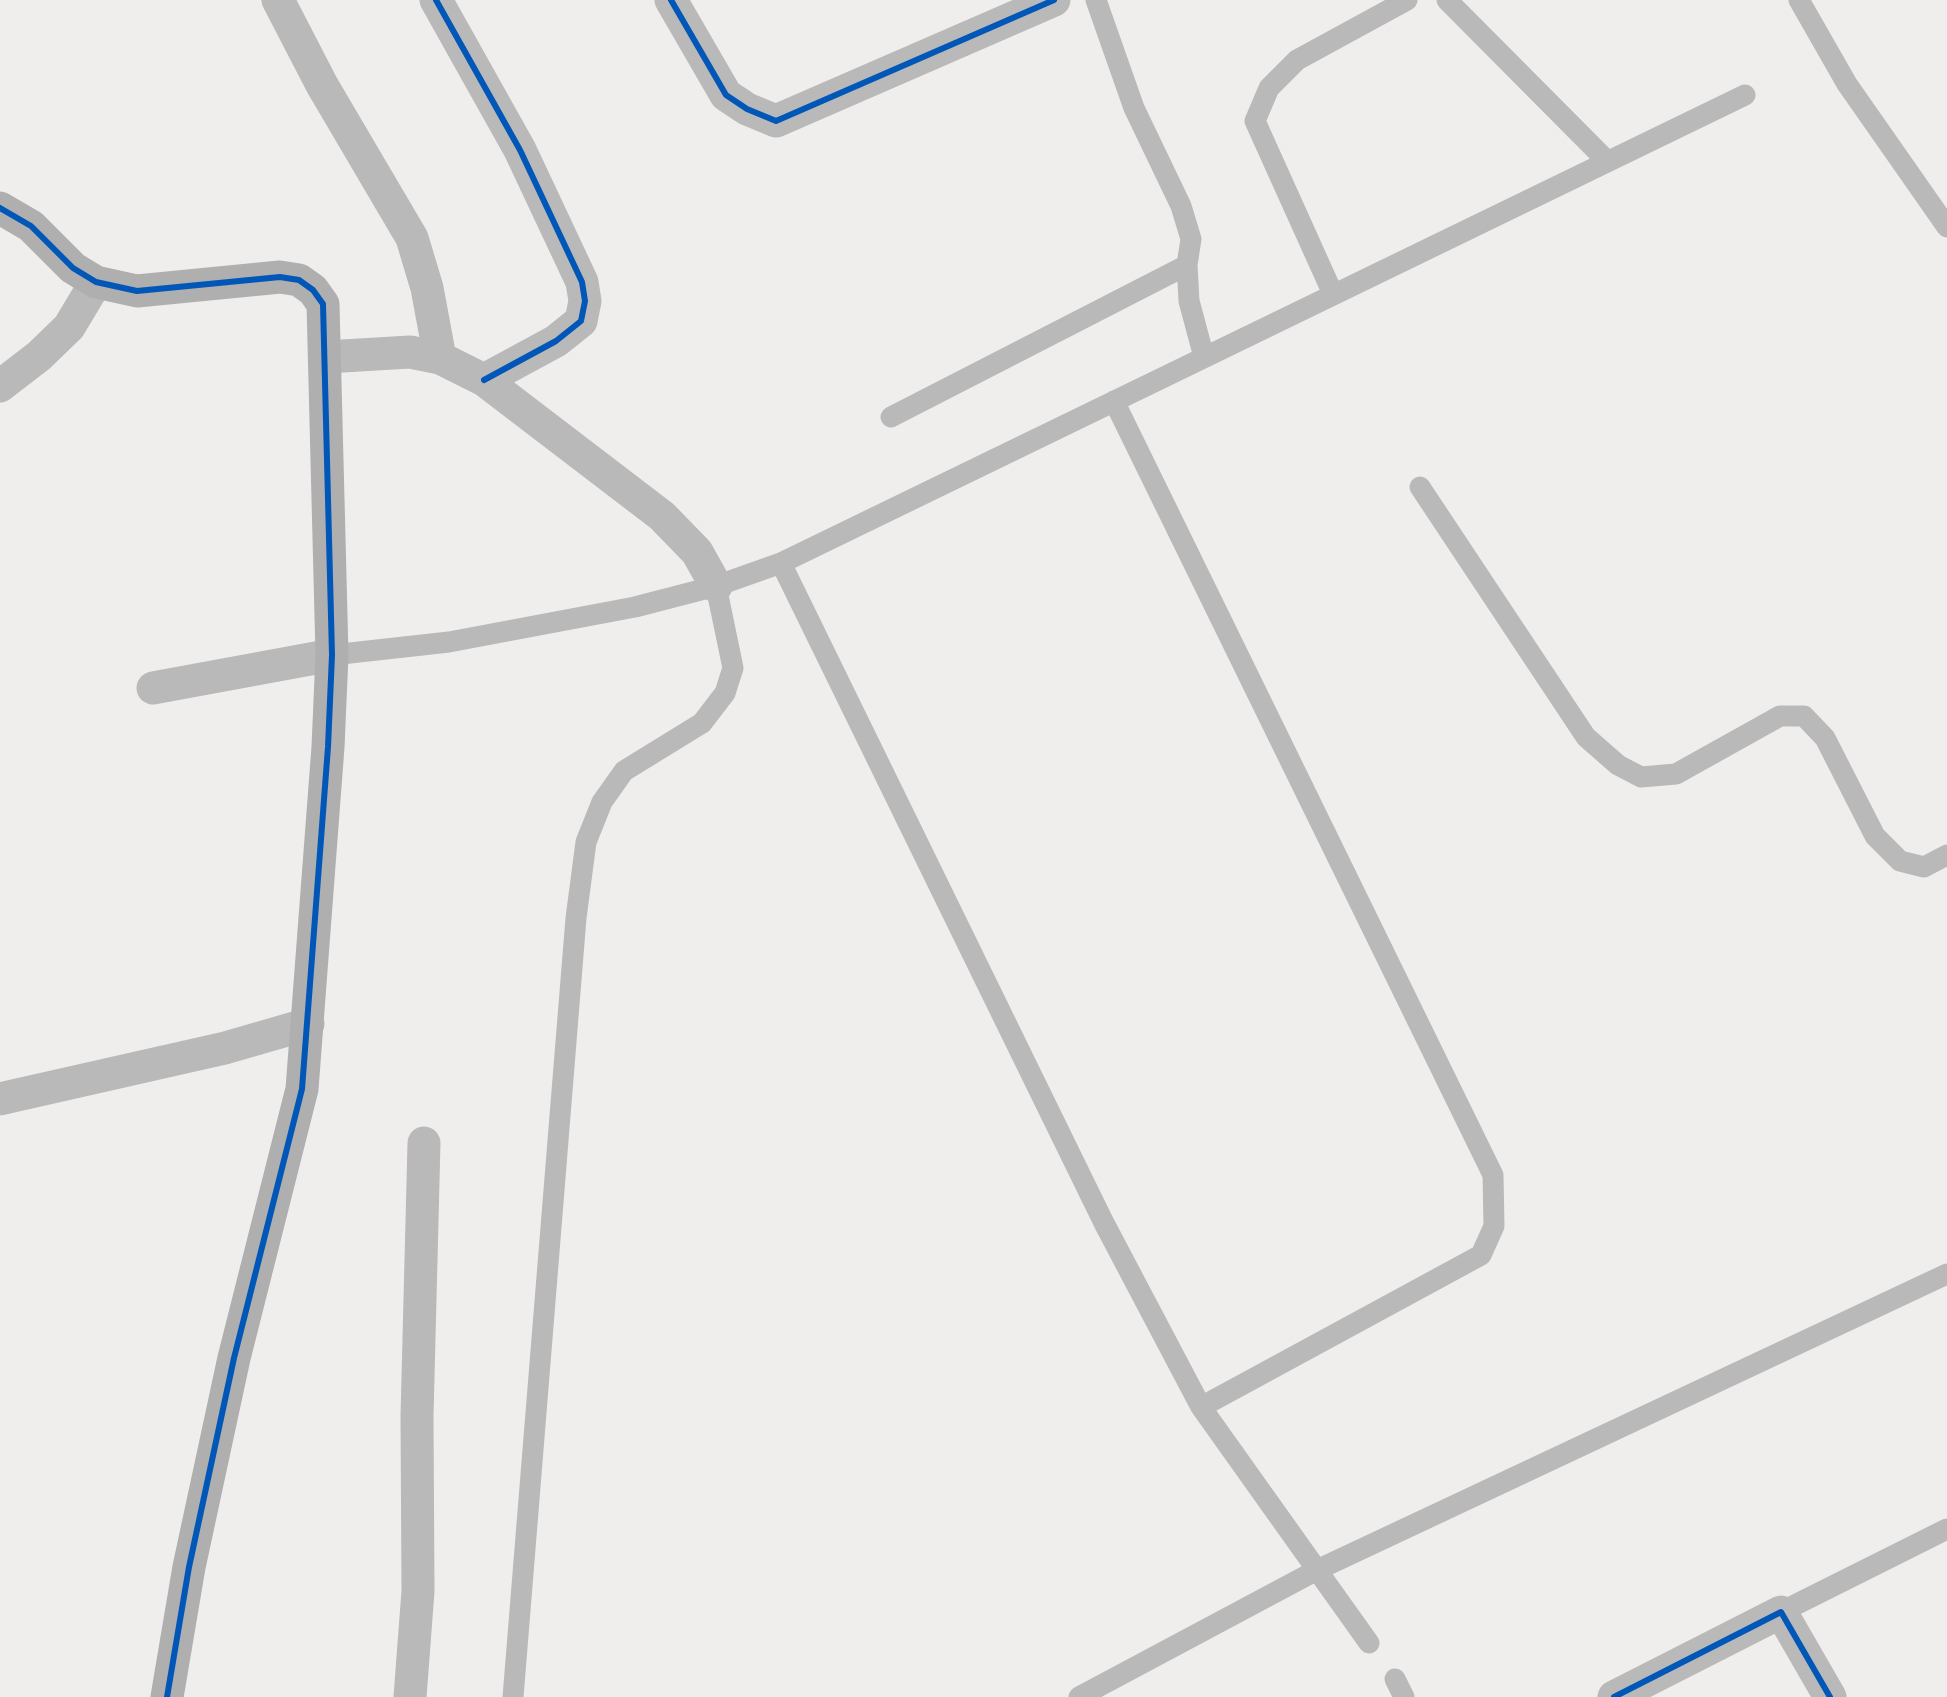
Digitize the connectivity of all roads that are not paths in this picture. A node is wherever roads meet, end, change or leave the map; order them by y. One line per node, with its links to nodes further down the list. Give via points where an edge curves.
1 (278, 0): 18 (street, via 322,85 412,238 428,288)
2 (435, 0): 19 (street, via 520,150 582,282 585,302 581,321 556,341)
3 (670, 0): 4 (street, via 726,95 747,110 776,121)
4 (1054, 0)
5 (1096, 0): 13 (lane, via 1134,108 1181,207 1191,239)
6 (1407, 0): 15 (lane, via 1297,60 1269,88 1255,120)
7 (1447, 0): 10 (lane)
8 (1799, 0): 12 (lane, via 1847,84)
9 (1745, 95): 10 (lane)
10 (1606, 160): 15 (lane)
11 (0, 208): 14 (street, via 31,226 74,268)
12 (1947, 227)
13 (1187, 265): 17 (lane, via 1189,301); 22 (lane)
14 (96, 282): 16 (street, via 137,291 280,277 299,280 323,303); 20 (street, via 69,327)
15 (1333, 294): 17 (lane)
16 (326, 357): 18 (street, via 410,352); 26 (street)
17 (1204, 357): 21 (lane)
18 (440, 358): 19 (street)
19 (484, 380): 25 (street, via 662,516 697,552)
20 (0, 386)
21 (1114, 401): 24 (lane); 33 (lane, via 1493,1175 1494,1226 1481,1256)
22 (891, 417)
23 (1420, 487): 28 (lane, via 1586,737 1618,765 1641,777 1676,774 1780,716 1804,716 1825,738 1875,836 1900,861 1924,867)
24 (781, 563): 25 (lane); 33 (lane, via 1104,1223)
25 (717, 586): 26 (lane, via 635,607 449,642); 40 (lane, via 733,668 725,693 702,723 624,771 602,802 586,842 576,918)
26 (332, 655): 27 (street); 29 (street)
27 (153, 688)
28 (1947, 855)
29 (308, 1024): 30 (street, via 225,1048); 38 (street, via 302,1089 234,1358 189,1566)
30 (0, 1099)
31 (424, 1143): 39 (street, via 417,1416 418,1591)
32 (1947, 1274): 35 (lane)
33 (1201, 1407): 35 (lane)
34 (1947, 1528): 36 (lane)
35 (1317, 1570): 37 (lane); 41 (lane)
36 (1781, 1612): 42 (street); 43 (street)
37 (1369, 1643)
38 (167, 1697)
39 (410, 1697)
40 (513, 1697)
41 (1080, 1697)
42 (1614, 1697)
43 (1830, 1697)

